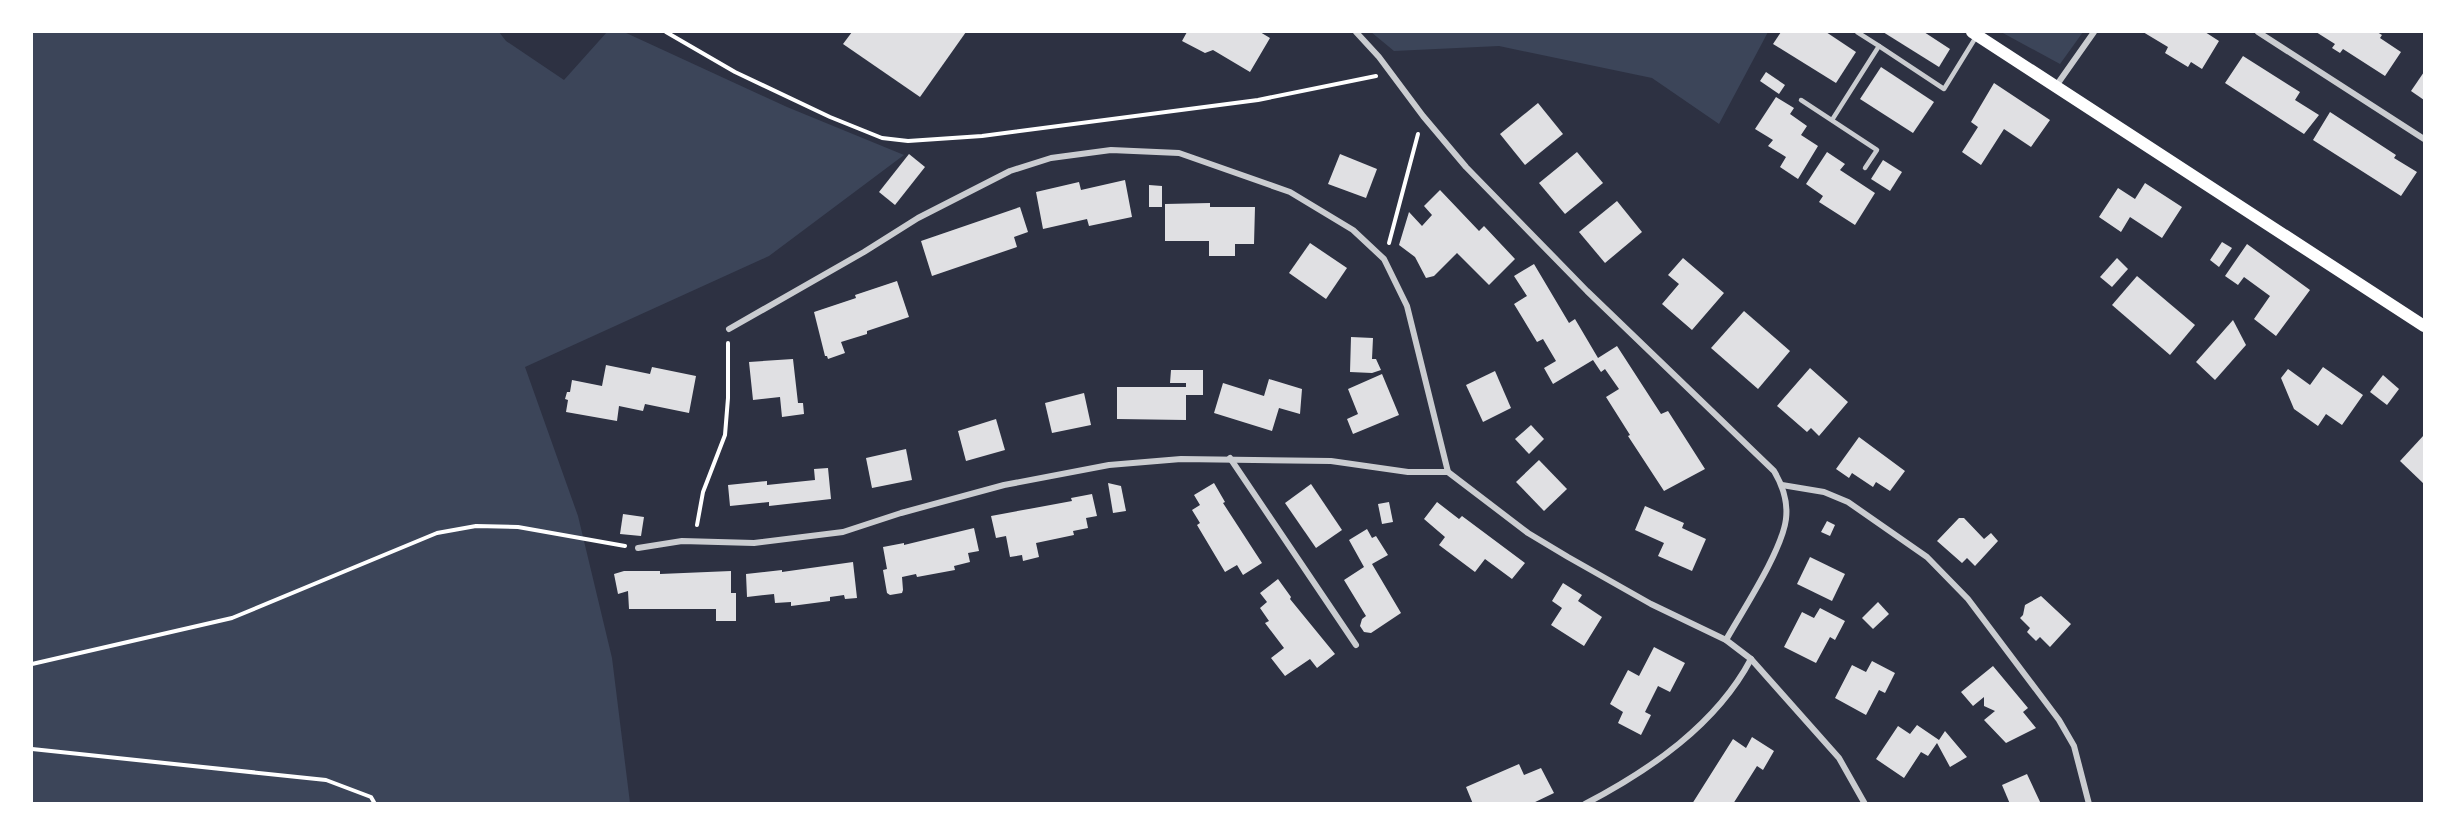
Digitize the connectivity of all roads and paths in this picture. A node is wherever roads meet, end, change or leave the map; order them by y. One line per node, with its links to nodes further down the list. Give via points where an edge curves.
1 (666, 32): 8 (path, via 735,72 830,117 882,138 908,141 982,136 1258,100)
2 (1356, 32): 8 (street)
3 (1857, 32): 7 (lane)
4 (2094, 32): 9 (street)
5 (2258, 32): 13 (street)
6 (1975, 33): 7 (lane, via 1944,89); 9 (main road)
7 (1878, 46): 12 (lane)
8 (1392, 73): 11 (street)
9 (2056, 86): 16 (main road)
10 (1801, 100): 12 (lane)
11 (1423, 116): 15 (path); 20 (street, via 1482,184 1587,291 1741,437 1774,471)
12 (1832, 120): 14 (lane, via 1877,150)
13 (2424, 139)
14 (1865, 168)
15 (1384, 259): 17 (street, via 1353,230 1290,192 1179,153 1111,150 1051,158 1010,171 918,218); 19 (street, via 1407,306)
16 (2424, 326)
17 (729, 329): 21 (path, via 725,435 702,492)
18 (1230, 458): 19 (street, via 1331,460 1408,472); 21 (street, via 1109,465 1054,474 900,513 843,532 754,543); 24 (street)
19 (1448, 472): 23 (street, via 1528,533 1651,604)
20 (1782, 485): 23 (street, via 1786,519 1780,541); 31 (street, via 1824,492 1848,502 1927,557 1968,599 2059,720 2074,746)
21 (694, 541): 22 (street)
22 (638, 548): 26 (path, via 518,527 476,526 437,532 232,618)
23 (1726, 640): 25 (street)
24 (1356, 645)
25 (1751, 659): 29 (street, via 1717,705 1669,753); 30 (street, via 1839,758)
26 (32, 664)
27 (32, 749): 28 (path, via 326,780 371,797)
28 (375, 804)
29 (1585, 804)
30 (1865, 804)
31 (2089, 804)

